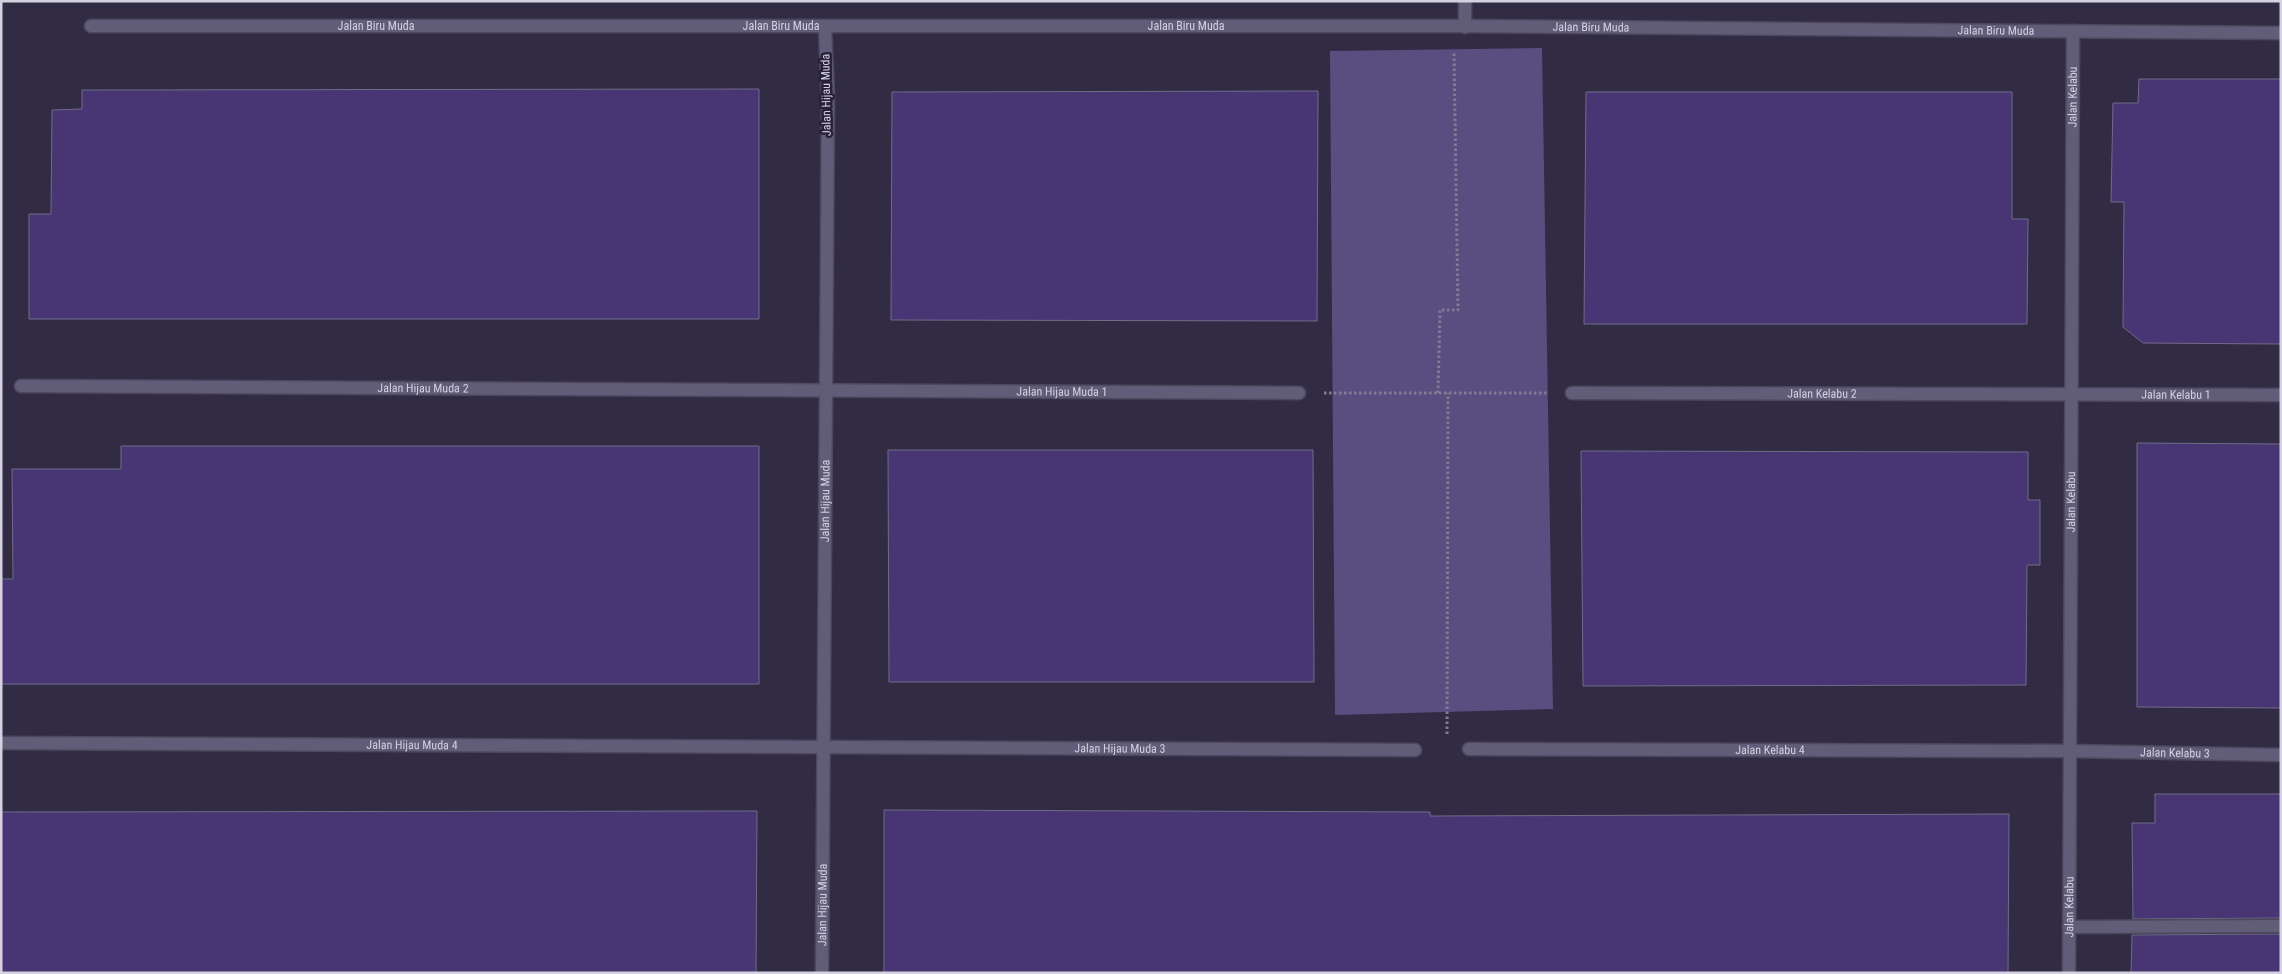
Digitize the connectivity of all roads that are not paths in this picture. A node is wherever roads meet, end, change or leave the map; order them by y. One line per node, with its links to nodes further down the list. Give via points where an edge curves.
1 (1465, 1): 3 (street)
2 (91, 26): 4 (street, Jalan Biru Muda)
3 (1459, 26): 4 (street, Jalan Biru Muda); 5 (street, Jalan Biru Muda)
4 (825, 28): 8 (street, Jalan Hijau Muda, via 828,97)
5 (2073, 31): 6 (street, Jalan Biru Muda); 11 (street, Jalan Kelabu)
6 (2281, 33)
7 (21, 386): 8 (street, Jalan Hijau Muda 2)
8 (826, 391): 9 (street, Jalan Hijau Muda 1); 14 (street, Jalan Hijau Muda)
9 (1299, 393)
10 (1572, 393): 11 (street, Jalan Kelabu 2)
11 (2072, 394): 12 (street, Jalan Kelabu 1); 17 (street, Jalan Kelabu)
12 (2281, 395)
13 (1, 743): 14 (street, Jalan Hijau Muda 4)
14 (824, 746): 16 (street, Jalan Hijau Muda 3); 21 (street, Jalan Hijau Muda)
15 (1469, 749): 17 (street, Jalan Kelabu 4)
16 (1415, 750)
17 (2070, 751): 18 (street, Jalan Kelabu 3); 20 (street, Jalan Kelabu)
18 (2281, 755)
19 (2281, 926): 20 (street)
20 (2069, 927): 22 (street, Jalan Kelabu)
21 (822, 973)
22 (2069, 973)

